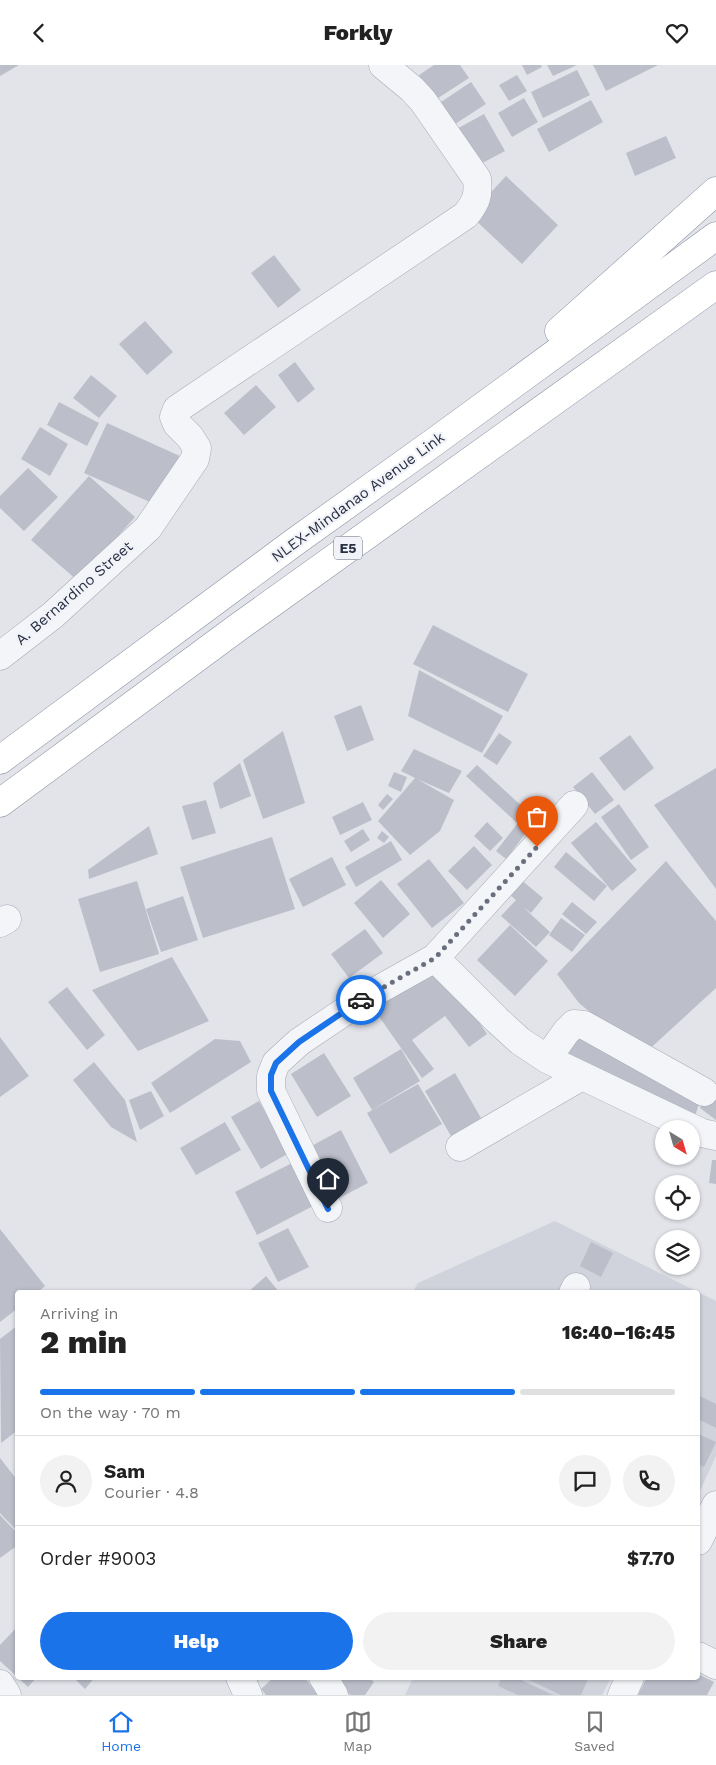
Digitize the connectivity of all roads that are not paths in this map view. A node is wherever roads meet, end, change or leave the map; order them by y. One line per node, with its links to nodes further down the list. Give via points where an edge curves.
1 (397, 68): 6 (street, A. Bernardino Street, via 478,179 479,192 475,204 466,215 177,409 174,417 197,448 196,459 148,528 53,615)
2 (716, 191): 5 (highway)
3 (716, 236): 5 (highway, NLEX-Mindanao Avenue Link / E5)
4 (710, 290): 8 (highway, E5, via 237,627)
5 (437, 440): 7 (highway, NLEX-Mindanao Avenue Link / E5)
6 (0, 656)
7 (0, 759)
8 (0, 803)
9 (574, 805): 10 (street)
10 (435, 958): 11 (street, via 496,1021); 16 (street, via 369,995 299,1042 276,1063 271,1075 271,1091)
11 (547, 1059): 12 (street); 13 (street, via 574,1024 584,1025)
12 (582, 1076): 14 (street, via 702,1133); 15 (street)
13 (704, 1092)
14 (716, 1136)
15 (460, 1147)
16 (328, 1209)
17 (716, 1505): 18 (street)
18 (700, 1537)
19 (700, 1657): 20 (street)
20 (716, 1665)
21 (241, 1680): 26 (street)
22 (325, 1680): 27 (street)
23 (629, 1680): 28 (street)
24 (0, 1684): 25 (street)
25 (7, 1695)
26 (248, 1695)
27 (334, 1695)
28 (622, 1695)

